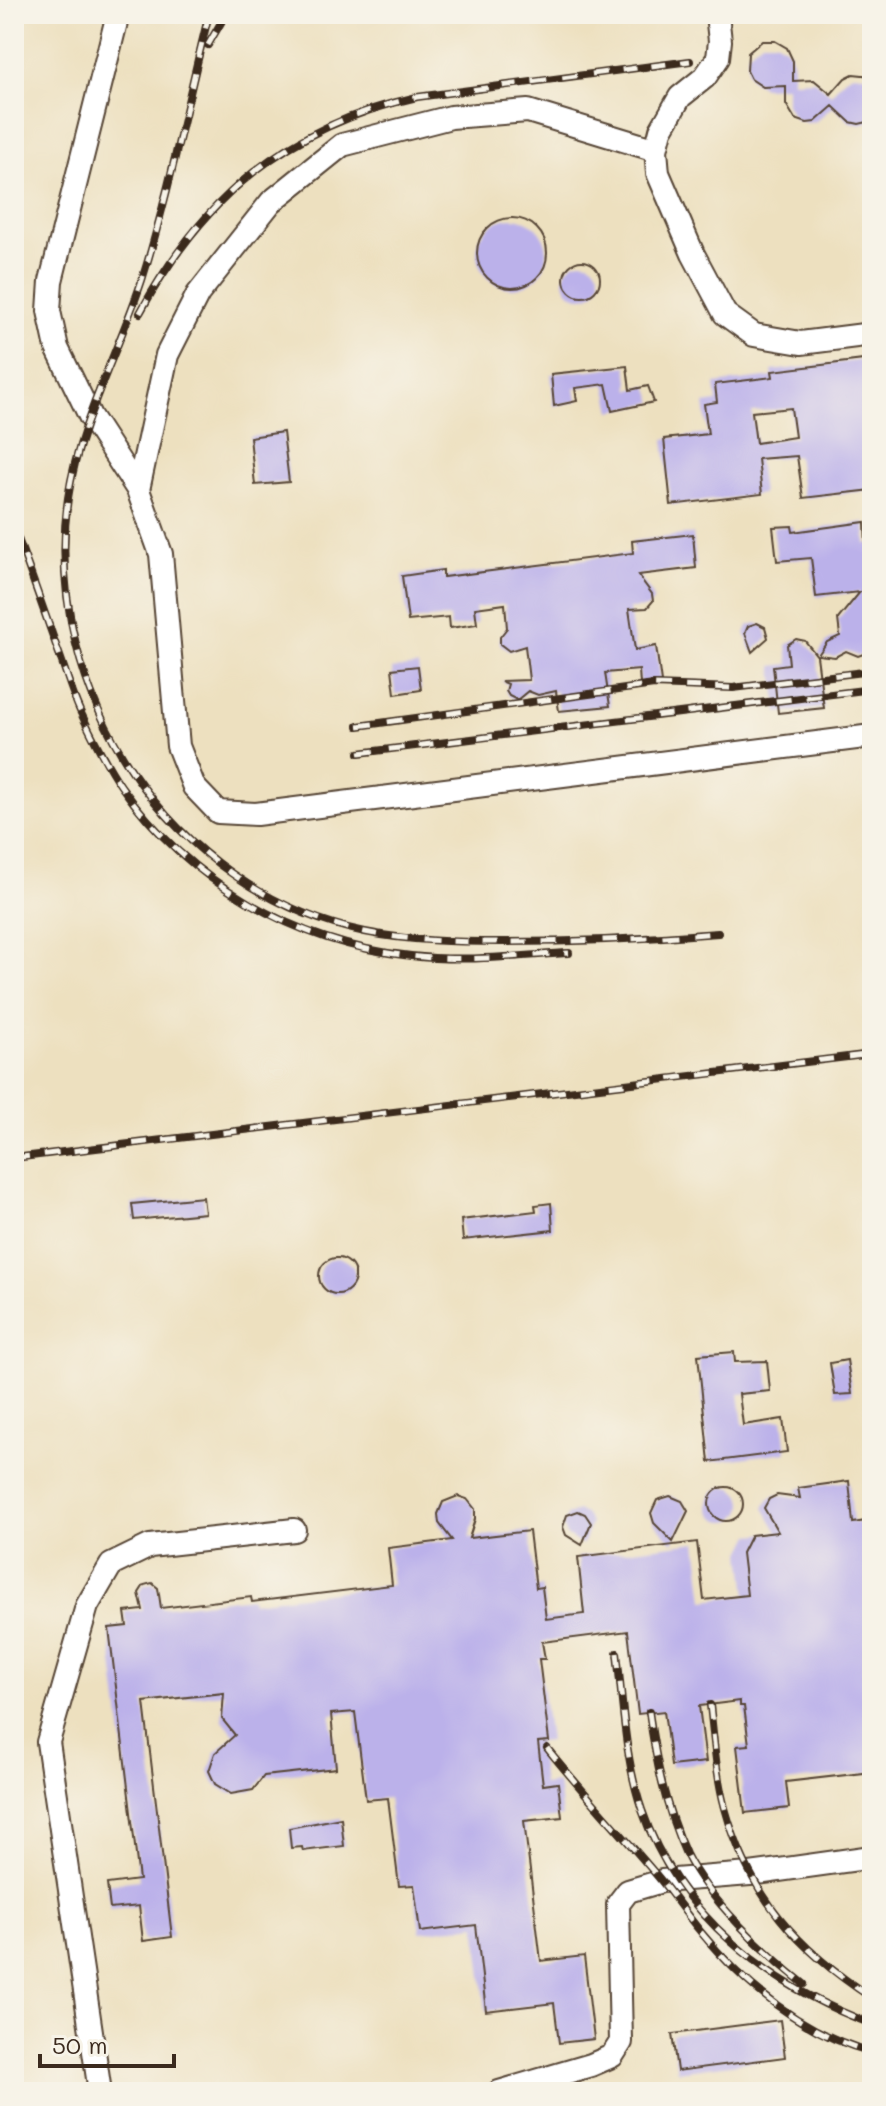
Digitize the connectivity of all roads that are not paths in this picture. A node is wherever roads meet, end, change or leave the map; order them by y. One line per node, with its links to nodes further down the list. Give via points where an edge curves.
1 (118, 14): 5 (street, via 51,281 49,311 63,362 90,416)
2 (717, 14): 3 (street, via 718,58 680,97)
3 (656, 150): 4 (street, via 658,173 725,314 754,335 801,343); 5 (street, via 528,111 451,117 342,145 271,202 198,294 167,355)
4 (872, 334)
5 (138, 490): 6 (street, via 161,554 178,746 194,787 218,812 256,814)
6 (872, 736)
7 (294, 1530): 9 (street, via 150,1546 111,1565 87,1606 48,1742)
8 (872, 1857): 10 (street, via 662,1881 628,1891 618,1904 621,2042 612,2056 591,2065)
9 (100, 2092)
10 (499, 2092)

